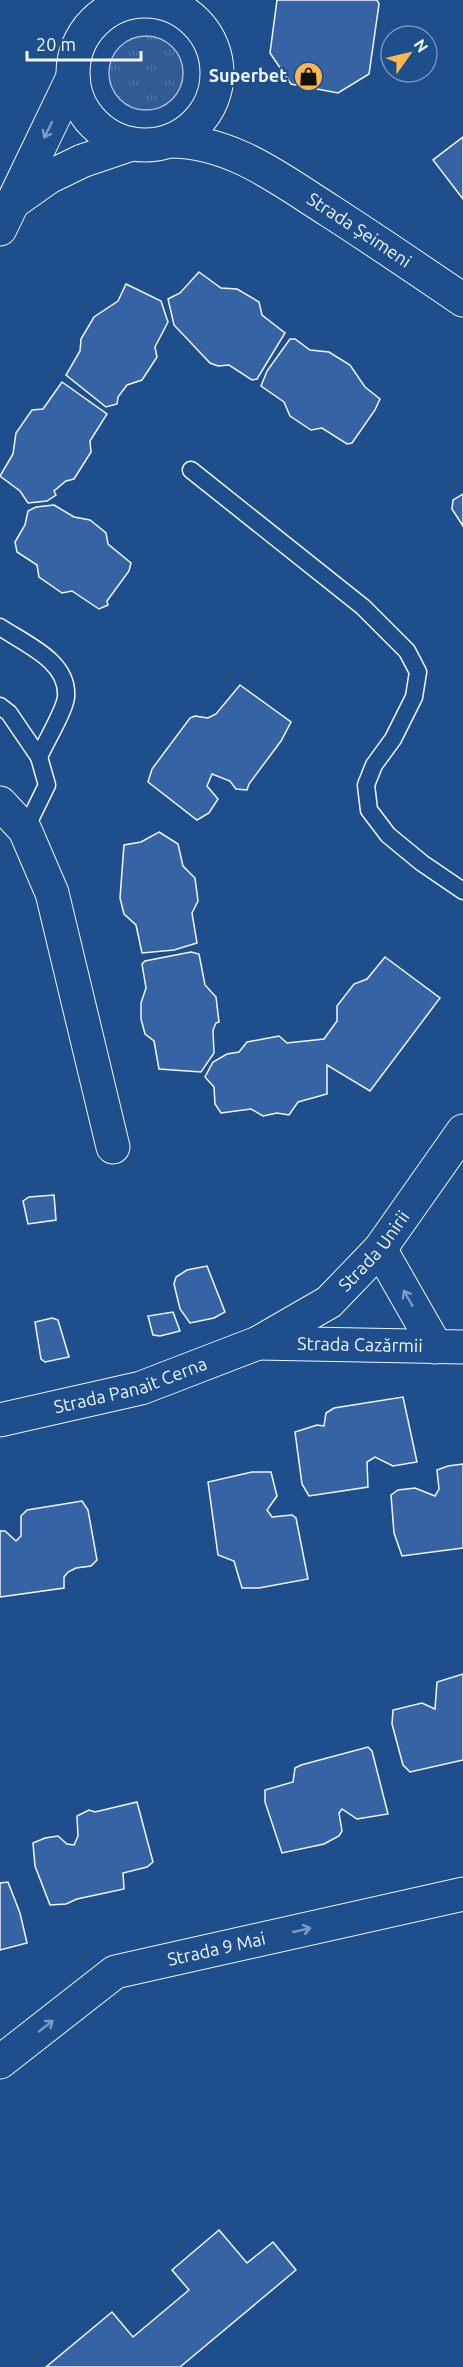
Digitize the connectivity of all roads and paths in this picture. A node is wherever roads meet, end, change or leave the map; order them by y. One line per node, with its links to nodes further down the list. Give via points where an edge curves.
1 (182, 5): 2 (street, via 140,1); 4 (street, via 209,39 216,59)
2 (106, 8): 3 (street, via 85,32 76,54)
3 (73, 77): 6 (street, via 79,100 91,121); 8 (street, one-way to 8)
4 (217, 80): 5 (street, via 202,118 188,132); 7 (street, Strada Șeimeni, via 221,114 230,134)
5 (170, 141): 6 (street); 7 (street, Strada Șeimeni, via 207,145)
6 (132, 144): 8 (street, via 49,177)
7 (254, 162): 9 (street, Strada Șeimeni)
8 (7, 215)
9 (463, 300)
10 (192, 470): 16 (lane, via 363,607 407,651 418,672 414,697 393,739 374,765 366,786 369,810 388,835)
11 (0, 627): 13 (lane, via 57,665 64,679 66,699)
12 (0, 706): 13 (lane)
13 (39, 756): 15 (lane, via 47,785)
14 (0, 803): 15 (street)
15 (25, 830): 18 (street, via 52,893)
16 (463, 891)
17 (463, 1131): 19 (street, Strada Unirii)
18 (113, 1147)
19 (380, 1249): 20 (street, Strada Unirii, via 329,1302); 21 (street, one-way to 19)
20 (258, 1343): 21 (street, Strada Cazărmii); 22 (street, Strada Panait Cerna, via 141,1388)
21 (449, 1347)
22 (0, 1420)
23 (463, 1894): 24 (street, Strada 9 Mai, one-way to 23, via 115,1972)
24 (0, 2062)

